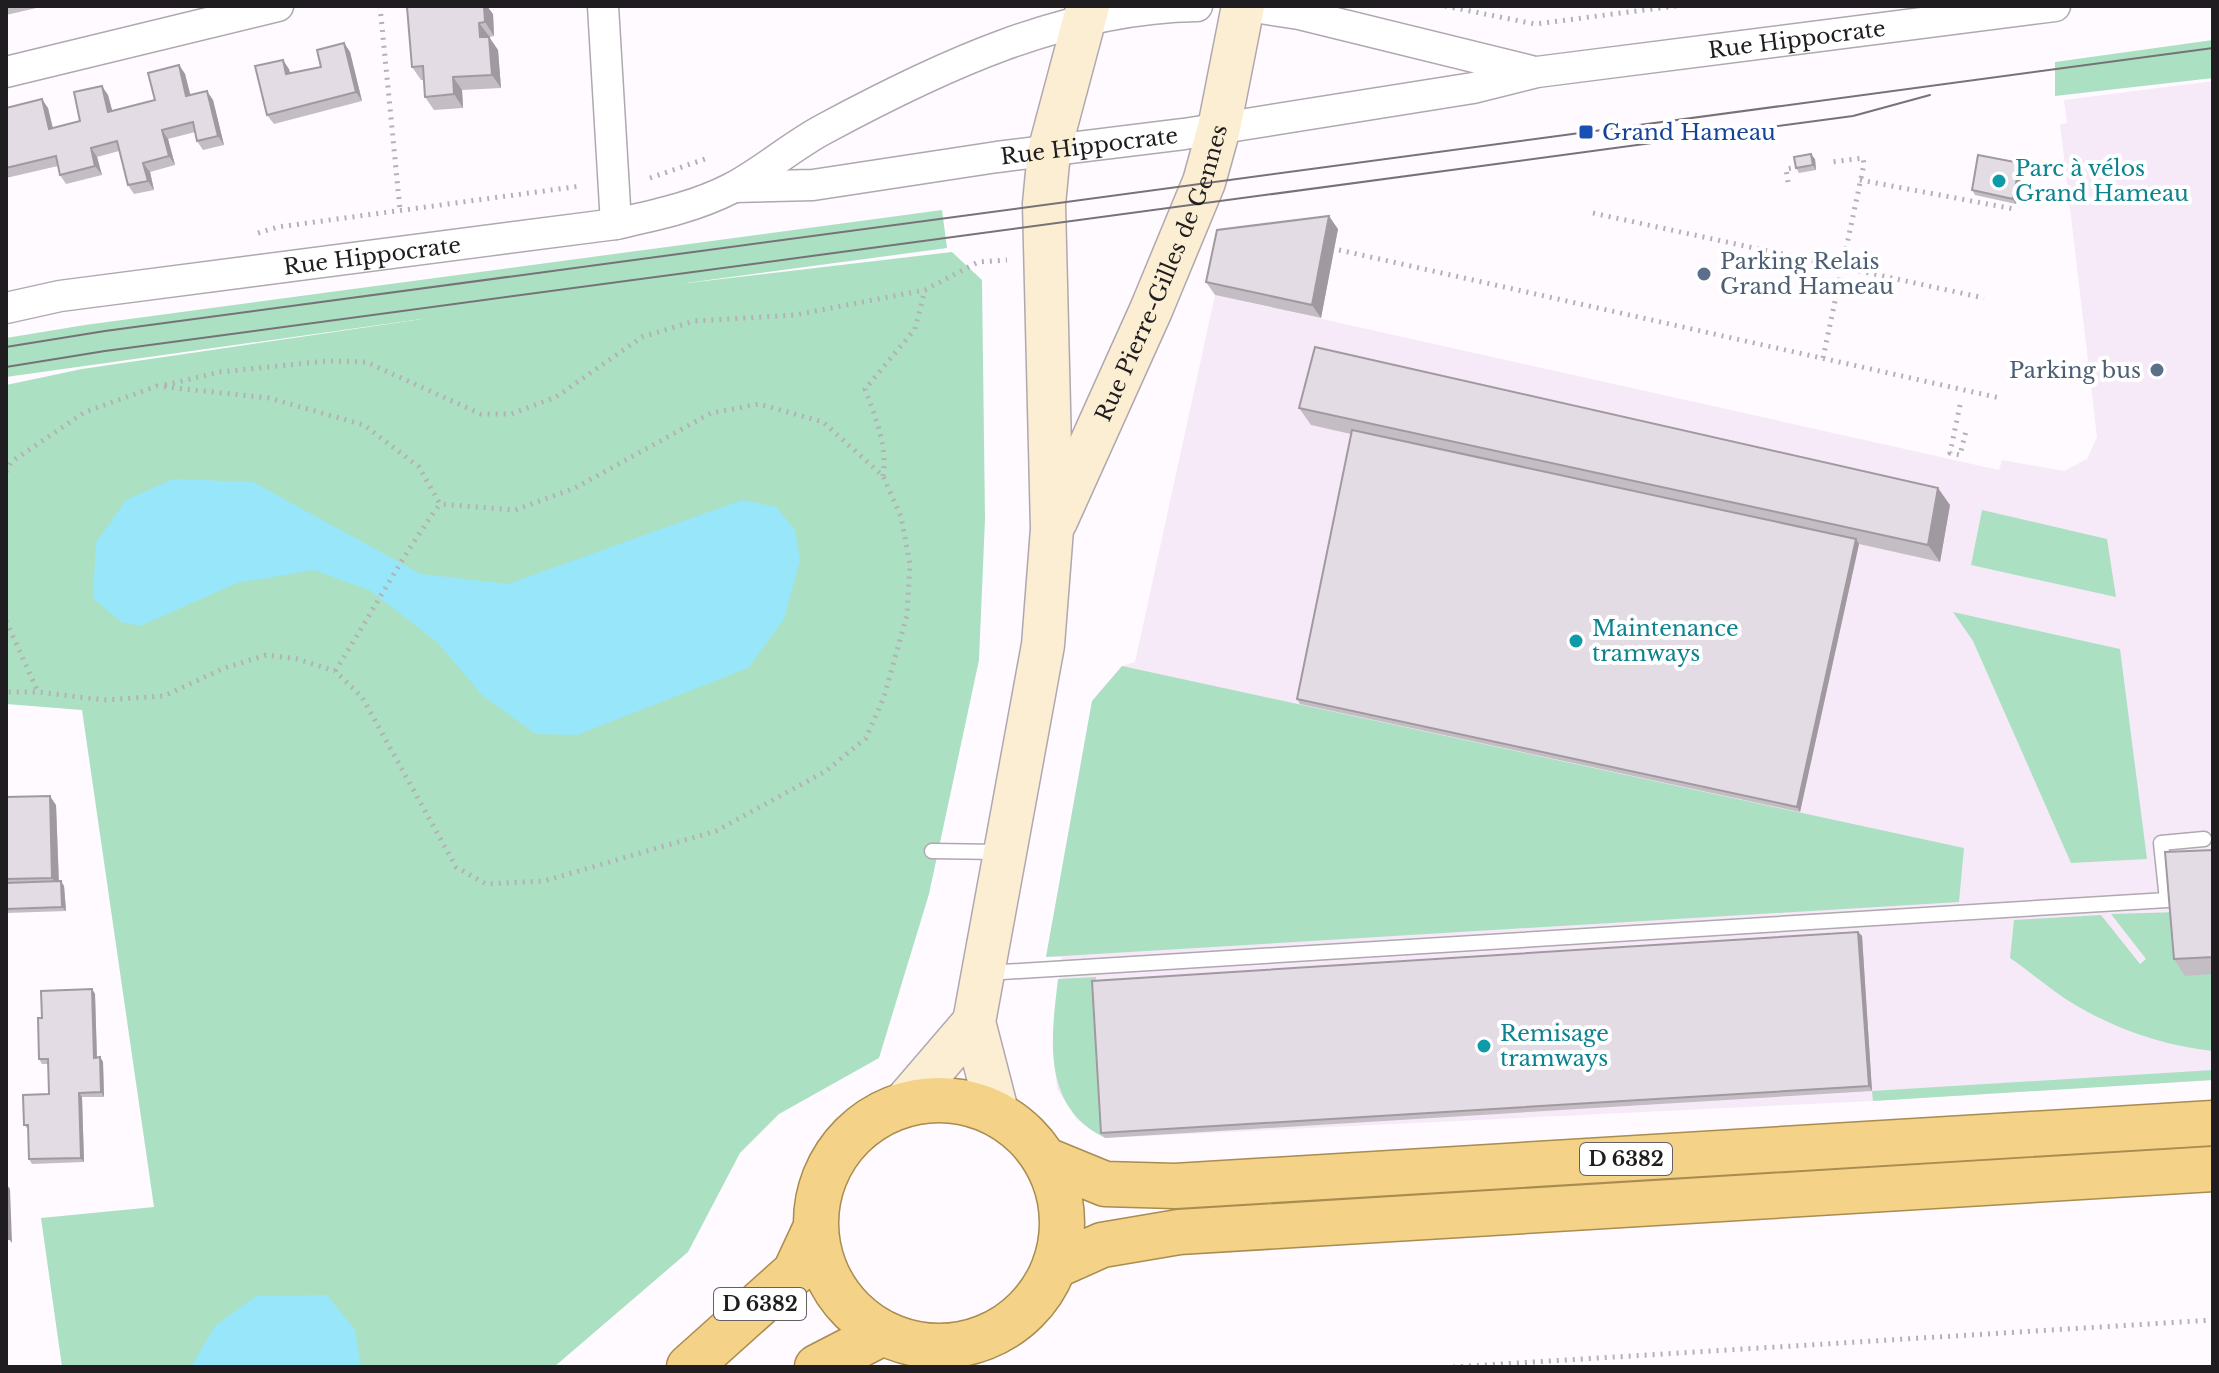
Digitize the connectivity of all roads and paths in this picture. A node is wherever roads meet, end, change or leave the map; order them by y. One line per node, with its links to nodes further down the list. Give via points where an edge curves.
1 (278, 6): 9 (street)
2 (380, 6): 23 (path)
3 (603, 6): 19 (street)
4 (1197, 6): 10 (street, Rue Hippocrate)
5 (1245, 6): 12 (street, Rue Hippocrate, via 1299,14); 13 (main road, Rue Pierre-Gilles de Gennes)
6 (1445, 6): 7 (path, via 1535,24)
7 (1676, 6)
8 (2055, 6): 12 (street, Rue Hippocrate)
9 (228, 12): 11 (street)
10 (1086, 12): 14 (main road, Rue Pierre-Gilles de Gennes); 21 (street, Rue Hippocrate, via 907,86 820,131)
11 (6, 72)
12 (1537, 72): 13 (street, Rue Hippocrate, via 1473,88)
13 (1219, 128): 14 (street, Rue Hippocrate); 41 (main road, Rue Pierre-Gilles de Gennes, via 1204,182 1151,310)
14 (1049, 152): 21 (street, Rue Hippocrate, via 813,185); 28 (main road, Rue Pierre-Gilles de Gennes)
15 (714, 156): 19 (path, via 638,182)
16 (1832, 162): 18 (path, via 1863,158)
17 (1798, 167): 20 (path, via 1786,169)
18 (1860, 180): 22 (path); 29 (path)
19 (613, 182): 23 (path); 25 (street)
20 (1788, 182)
21 (734, 187): 25 (street, Rue Hippocrate, via 694,205)
22 (2014, 209)
23 (400, 210): 26 (path)
24 (1593, 213): 29 (path)
25 (616, 224): 32 (street, Rue Hippocrate, via 60,296)
26 (248, 236)
27 (1339, 250): 33 (path)
28 (1044, 256): 30 (path, via 978,262); 41 (main road, Rue Pierre-Gilles de Gennes)
29 (1842, 268): 31 (path); 33 (path)
30 (925, 290): 34 (path, via 795,315 695,321 642,337 556,397 511,414 481,414 366,362 220,372); 39 (path, via 915,329 865,389 878,425)
31 (1984, 298)
32 (6, 308)
33 (1823, 358): 35 (path)
34 (157, 386): 38 (path, via 85,412 11,462); 40 (path, via 269,398 364,425 419,467)
35 (2000, 398)
36 (1960, 405): 37 (path, via 1950,453 1960,455)
37 (1966, 431)
38 (6, 472)
39 (883, 476): 40 (path, via 823,422 759,404 711,413 575,488 515,510); 44 (path, via 901,517 910,564 907,615 884,697 866,738 826,771 716,831 544,881 486,884 456,867 362,697)
40 (440, 504): 44 (path)
41 (1052, 529): 49 (main road, Rue Pierre-Gilles de Gennes, via 1043,645)
42 (6, 621): 43 (path)
43 (8, 633): 46 (path)
44 (335, 671): 46 (path, via 266,655 164,696 104,700)
45 (6, 692): 46 (path)
46 (38, 692)
47 (2204, 839): 50 (lane, via 2161,843 2167,900)
48 (932, 851): 49 (lane)
49 (1004, 852): 50 (main road, Rue Pierre-Gilles de Gennes)
50 (983, 973): 51 (main road, Rue Pierre-Gilles de Gennes)
51 (974, 1022): 52 (main road); 53 (main road, Rue Pierre-Gilles de Gennes)
52 (902, 1106): 53 (highway, via 951,1101); 57 (highway, via 866,1124 837,1153 820,1189)
53 (998, 1115): 55 (highway, via 1024,1134)
54 (2213, 1123): 55 (highway, D 6382, via 1175,1186 1105,1184)
55 (1044, 1159): 58 (highway, via 1059,1193 1062,1230)
56 (2213, 1169): 58 (highway, D 6382, via 1179,1232 1102,1245)
57 (815, 1229): 60 (highway, via 821,1261 835,1291 856,1315); 61 (highway, D 6382, via 795,1272)
58 (1055, 1266): 60 (highway, via 1038,1296 1014,1321 984,1338 950,1346 916,1345)
59 (2213, 1320): 63 (path)
60 (883, 1333): 62 (highway)
61 (689, 1367)
62 (817, 1367)
63 (1453, 1367)

